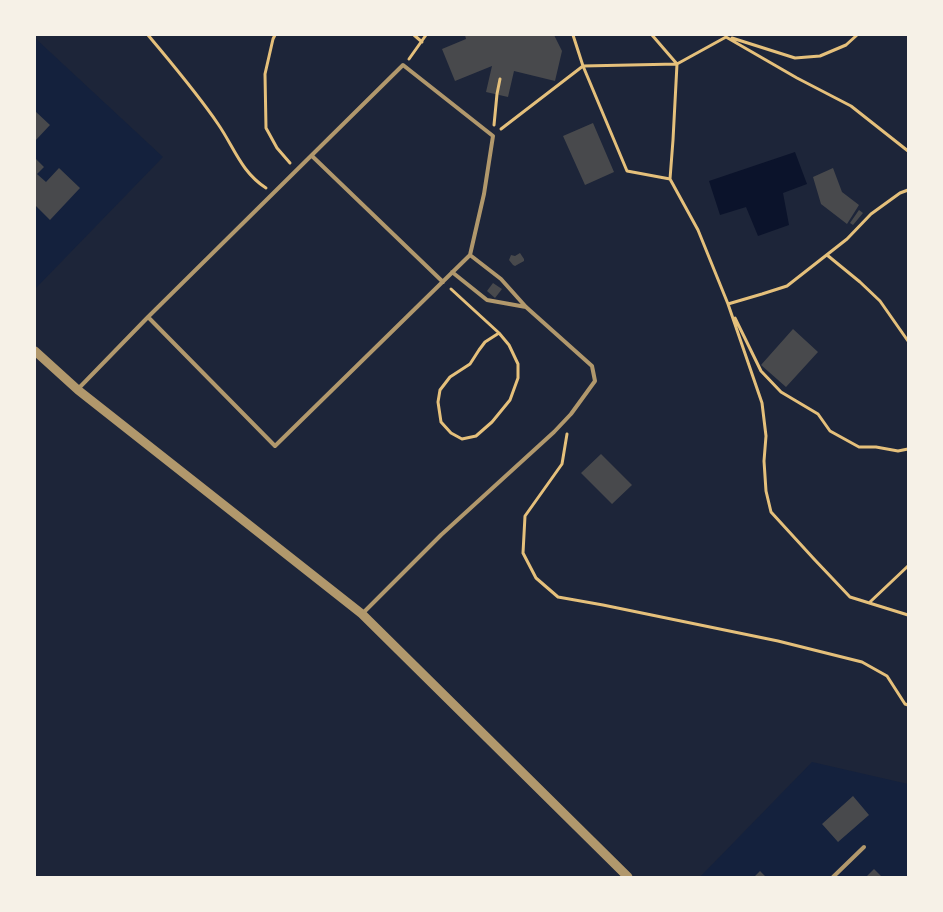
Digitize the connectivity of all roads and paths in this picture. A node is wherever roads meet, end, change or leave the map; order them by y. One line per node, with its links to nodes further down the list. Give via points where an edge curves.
1 (148, 35): 20 (path, via 219,125 256,182)
2 (414, 35): 9 (path)
3 (426, 35): 9 (path)
4 (573, 35): 12 (path)
5 (652, 35): 10 (path)
6 (857, 35): 8 (path, via 846,45 820,56 795,58)
7 (274, 36): 17 (path, via 265,74 266,128 277,148)
8 (725, 36): 10 (path); 15 (path, via 852,106)
9 (422, 42): 11 (path)
10 (677, 64): 12 (path); 18 (path)
11 (404, 65): 14 (lane); 16 (lane)
12 (583, 66): 14 (path); 18 (path, via 627,171)
13 (500, 79): 14 (path)
14 (493, 136): 21 (lane)
15 (908, 151)
16 (312, 156): 17 (lane); 24 (lane)
17 (297, 171): 20 (lane)
18 (670, 179): 25 (path, via 698,230)
19 (908, 190): 22 (path, via 871,214)
20 (274, 194): 27 (lane)
21 (470, 255): 23 (lane); 26 (lane, via 501,279)
22 (827, 255): 25 (path, via 787,286); 29 (path, via 880,301)
23 (452, 272): 24 (lane); 26 (lane, via 487,300)
24 (443, 282): 27 (lane, via 275,446); 28 (path)
25 (728, 304): 33 (path, via 761,371 781,392 818,414 830,431 859,447); 35 (path, via 762,403 766,491 771,512 850,597)
26 (526, 307): 32 (lane, via 592,366 595,381)
27 (148, 317): 31 (lane)
28 (499, 333): 28 (path, via 518,364 518,378 510,400 492,422 476,436 462,439 441,422 440,390 450,377 470,364 485,342)
29 (908, 341)
30 (35, 351): 31 (street)
31 (78, 390): 36 (street)
32 (571, 414): 36 (lane); 38 (path, via 562,464 525,516 523,553 536,578 558,597 778,641 862,662 887,676)
33 (908, 449)
34 (908, 566): 35 (path)
35 (870, 602): 37 (path)
36 (362, 614): 40 (street)
37 (908, 615)
38 (908, 705)
39 (864, 847): 41 (lane)
40 (628, 877)
41 (834, 877)

